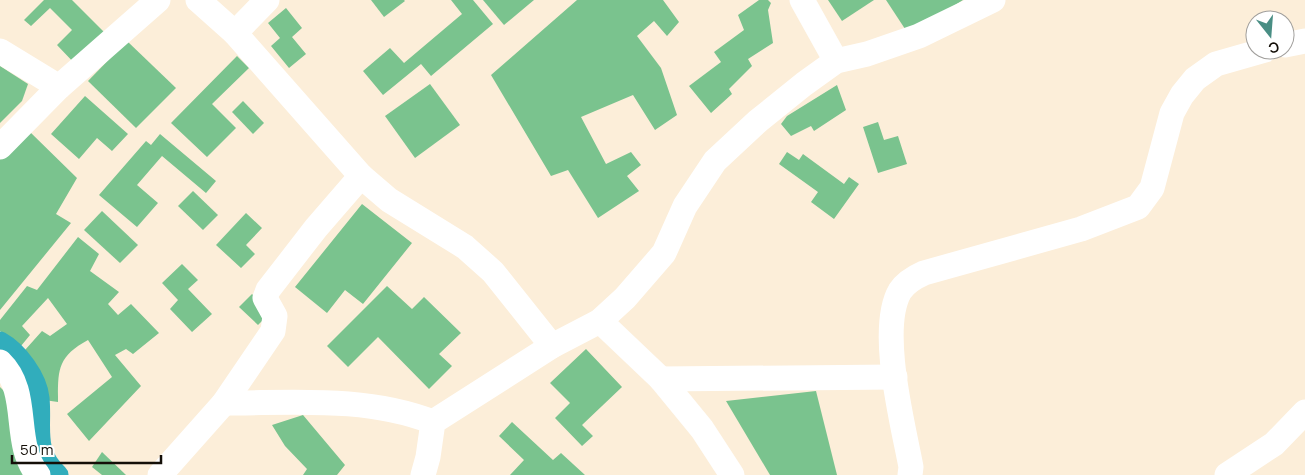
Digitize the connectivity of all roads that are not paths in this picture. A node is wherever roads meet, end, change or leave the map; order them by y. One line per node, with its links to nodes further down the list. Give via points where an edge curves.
1 (158, 0): 10 (lane)
2 (198, 0): 6 (lane)
3 (267, 0): 6 (lane)
4 (802, 0): 9 (lane)
5 (993, 0): 9 (lane, via 920,36)
6 (235, 33): 12 (lane)
7 (0, 51): 10 (lane)
8 (1245, 56): 16 (lane, via 1216,64 1182,95 1172,113 1152,188 1138,207 1081,229 924,273 909,281 900,290 892,312)
9 (836, 61): 13 (lane, via 758,121 715,161 685,206 664,253)
10 (59, 87): 11 (lane)
11 (0, 147)
12 (361, 176): 14 (lane, via 389,200 465,246 493,272); 18 (lane, via 268,290 265,298 275,316 273,331)
13 (600, 321): 14 (lane); 17 (lane)
14 (552, 346): 20 (lane)
15 (0, 362): 21 (lane, via 9,370 16,385 24,443)
16 (895, 376): 17 (lane); 25 (lane)
17 (661, 379): 24 (lane, via 702,429)
18 (224, 403): 20 (lane, via 358,403 410,413); 22 (lane)
19 (1305, 412): 26 (lane, via 1274,444)
20 (432, 422): 23 (lane)
21 (38, 475)
22 (160, 475)
23 (423, 475)
24 (732, 475)
25 (910, 475)
26 (1227, 475)

